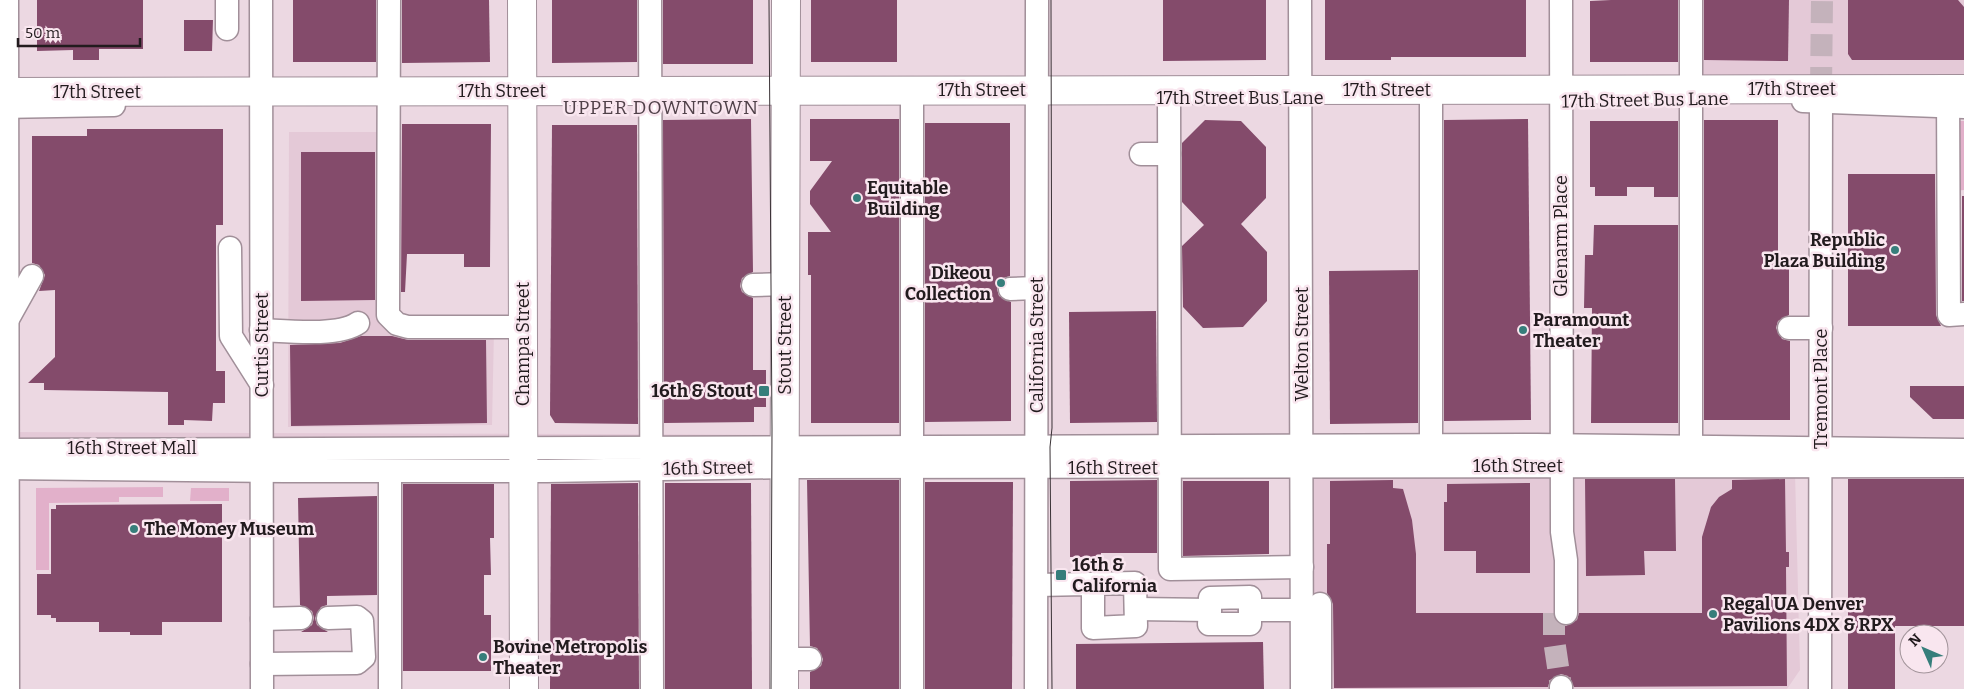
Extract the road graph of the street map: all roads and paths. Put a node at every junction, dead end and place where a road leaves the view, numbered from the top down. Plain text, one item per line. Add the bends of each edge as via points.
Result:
1 (7, 0) edge
2 (227, 0) edge
3 (261, 0) edge
4 (388, 0) edge
5 (522, 0) edge
6 (650, 0) edge
7 (786, 0) edge
8 (1037, 0) edge
9 (1300, 0) edge
10 (1561, 0) edge
11 (1691, 0) edge
12 (227, 29) dead end
13 (1169, 94) junction
14 (1300, 94) junction
15 (1691, 94) junction
16 (1037, 95) junction
17 (1431, 95) junction
18 (522, 96) junction
19 (650, 96) junction
20 (786, 96) junction
21 (912, 96) junction
22 (1561, 96) junction
23 (1821, 96) junction
24 (388, 97) junction
25 (1956, 98) edge
26 (269, 99) junction
27 (4, 100) edge
28 (1141, 154) dead end
29 (1169, 154) junction
30 (230, 248) dead end
31 (32, 276) dead end
32 (785, 284) junction
33 (753, 285) dead end
34 (1037, 288) junction
35 (1010, 289) dead end
36 (1964, 314) edge
37 (7, 320) junction
38 (358, 323) dead end
39 (523, 327) junction
40 (1790, 328) dead end
41 (1820, 328) junction
42 (261, 330) junction
43 (262, 384) junction
44 (1431, 447) junction
45 (263, 448) junction
46 (1691, 448) junction
47 (1964, 450) edge
48 (784, 456) junction
49 (1561, 456) junction
50 (912, 457) junction
51 (1302, 457) junction
52 (652, 458) junction
53 (1036, 458) junction
54 (1171, 458) junction
55 (1821, 458) junction
56 (3, 459) edge
57 (523, 460) junction
58 (1964, 466) edge
59 (262, 471) junction
60 (390, 471) junction
61 (1302, 567) junction
62 (1093, 584) junction
63 (1036, 585) junction
64 (1311, 607) junction
65 (1136, 609) junction
66 (1560, 613) tunnel mouth
67 (3, 616) edge
68 (301, 618) dead end
69 (328, 618) dead end
70 (262, 619) junction
71 (262, 664) junction
72 (8, 689) edge
73 (262, 689) edge
74 (390, 689) edge
75 (524, 689) edge
76 (652, 689) edge
77 (784, 689) edge
78 (912, 689) edge
79 (1036, 689) edge
80 (1302, 689) edge
81 (1320, 689) edge
82 (1820, 689) edge

1 - 27 street
2 - 12 street
3 - 26 street, Curtis Street
4 - 24 street
5 - 18 main road, Champa Street
6 - 19 street
7 - 20 main road, Stout Street
8 - 16 street, California Street
9 - 14 street, Welton Street
10 - 22 street, Glenarm Place
11 - 15 street
13 - 14 main road, 17th Street
13 - 16 main road, 17th Street
13 - 29 street
14 - 17 main road, 17th Street
14 - 51 street, Welton Street
15 - 22 main road, 17th Street
15 - 23 main road, 17th Street
15 - 46 street
16 - 21 main road, 17th Street
16 - 34 street, California Street
17 - 22 main road, 17th Street
17 - 44 street
18 - 19 main road, 17th Street
18 - 24 main road, 17th Street
18 - 39 main road, Champa Street
19 - 20 main road, 17th Street
19 - 20 street, 17th Street via 756,101
19 - 52 street
20 - 21 main road, 17th Street
20 - 32 main road, Stout Street
21 - 50 street
22 - 49 street, Glenarm Place
23 - 25 main road, 17th Street
23 - 41 street, Tremont Place
24 - 26 main road, 17th Street
24 - 39 street via 388,315 397,324 408,327
25 - 36 street via 1949,315
26 - 27 main road, 17th Street
26 - 42 street, Curtis Street
27 - 37 street
28 - 29 street
29 - 54 street
30 - 43 street via 231,336
31 - 37 street
32 - 33 street
32 - 48 main road, Stout Street
34 - 35 street
34 - 53 street, California Street
37 - 56 street
38 - 42 street via 346,329 333,330
39 - 57 main road, Champa Street
40 - 41 street
41 - 55 street, Tremont Place
42 - 43 street, Curtis Street
43 - 45 street, Curtis Street
44 - 49 street, 16th Street
44 - 51 street, 16th Street
45 - 56 street, 16th Street Mall
45 - 57 street, 16th Street
45 - 59 street, Curtis Street
46 - 49 street, 16th Street
46 - 55 street, 16th Street
47 - 55 street, 16th Street
48 - 50 street, 16th Street
48 - 52 street, 16th Street
48 - 77 main road, Stout Street via 797,659
49 - 51 street, 16th Street
49 - 55 street, 16th Street
49 - 66 street, Glenarm Place via 1562,532 1554,561
50 - 53 street, 16th Street
50 - 78 street
51 - 54 street, 16th Street
51 - 61 street, Welton Street
52 - 57 street, 16th Street
52 - 76 street
53 - 54 street, 16th Street
53 - 63 street, California Street
54 - 61 street via 1170,568
55 - 58 street, 16th Street
55 - 82 street, Tremont Place
56 - 59 street, 16th Street Mall
56 - 67 street
57 - 60 street, 16th Street
57 - 75 main road, Champa Street
59 - 60 street, 16th Street
59 - 70 street, Curtis Street
60 - 74 street
61 - 64 street, Welton Street
62 - 63 street
62 - 65 street via 1135,583
62 - 65 street via 1093,628 1136,626
63 - 79 street, California Street
64 - 65 street via 1250,610 1250,597 1210,598 1210,610
64 - 80 street, Welton Street
64 - 81 street
67 - 72 street
68 - 70 street
69 - 71 street via 362,621 362,661
70 - 71 street, Curtis Street
71 - 73 street, Curtis Street

